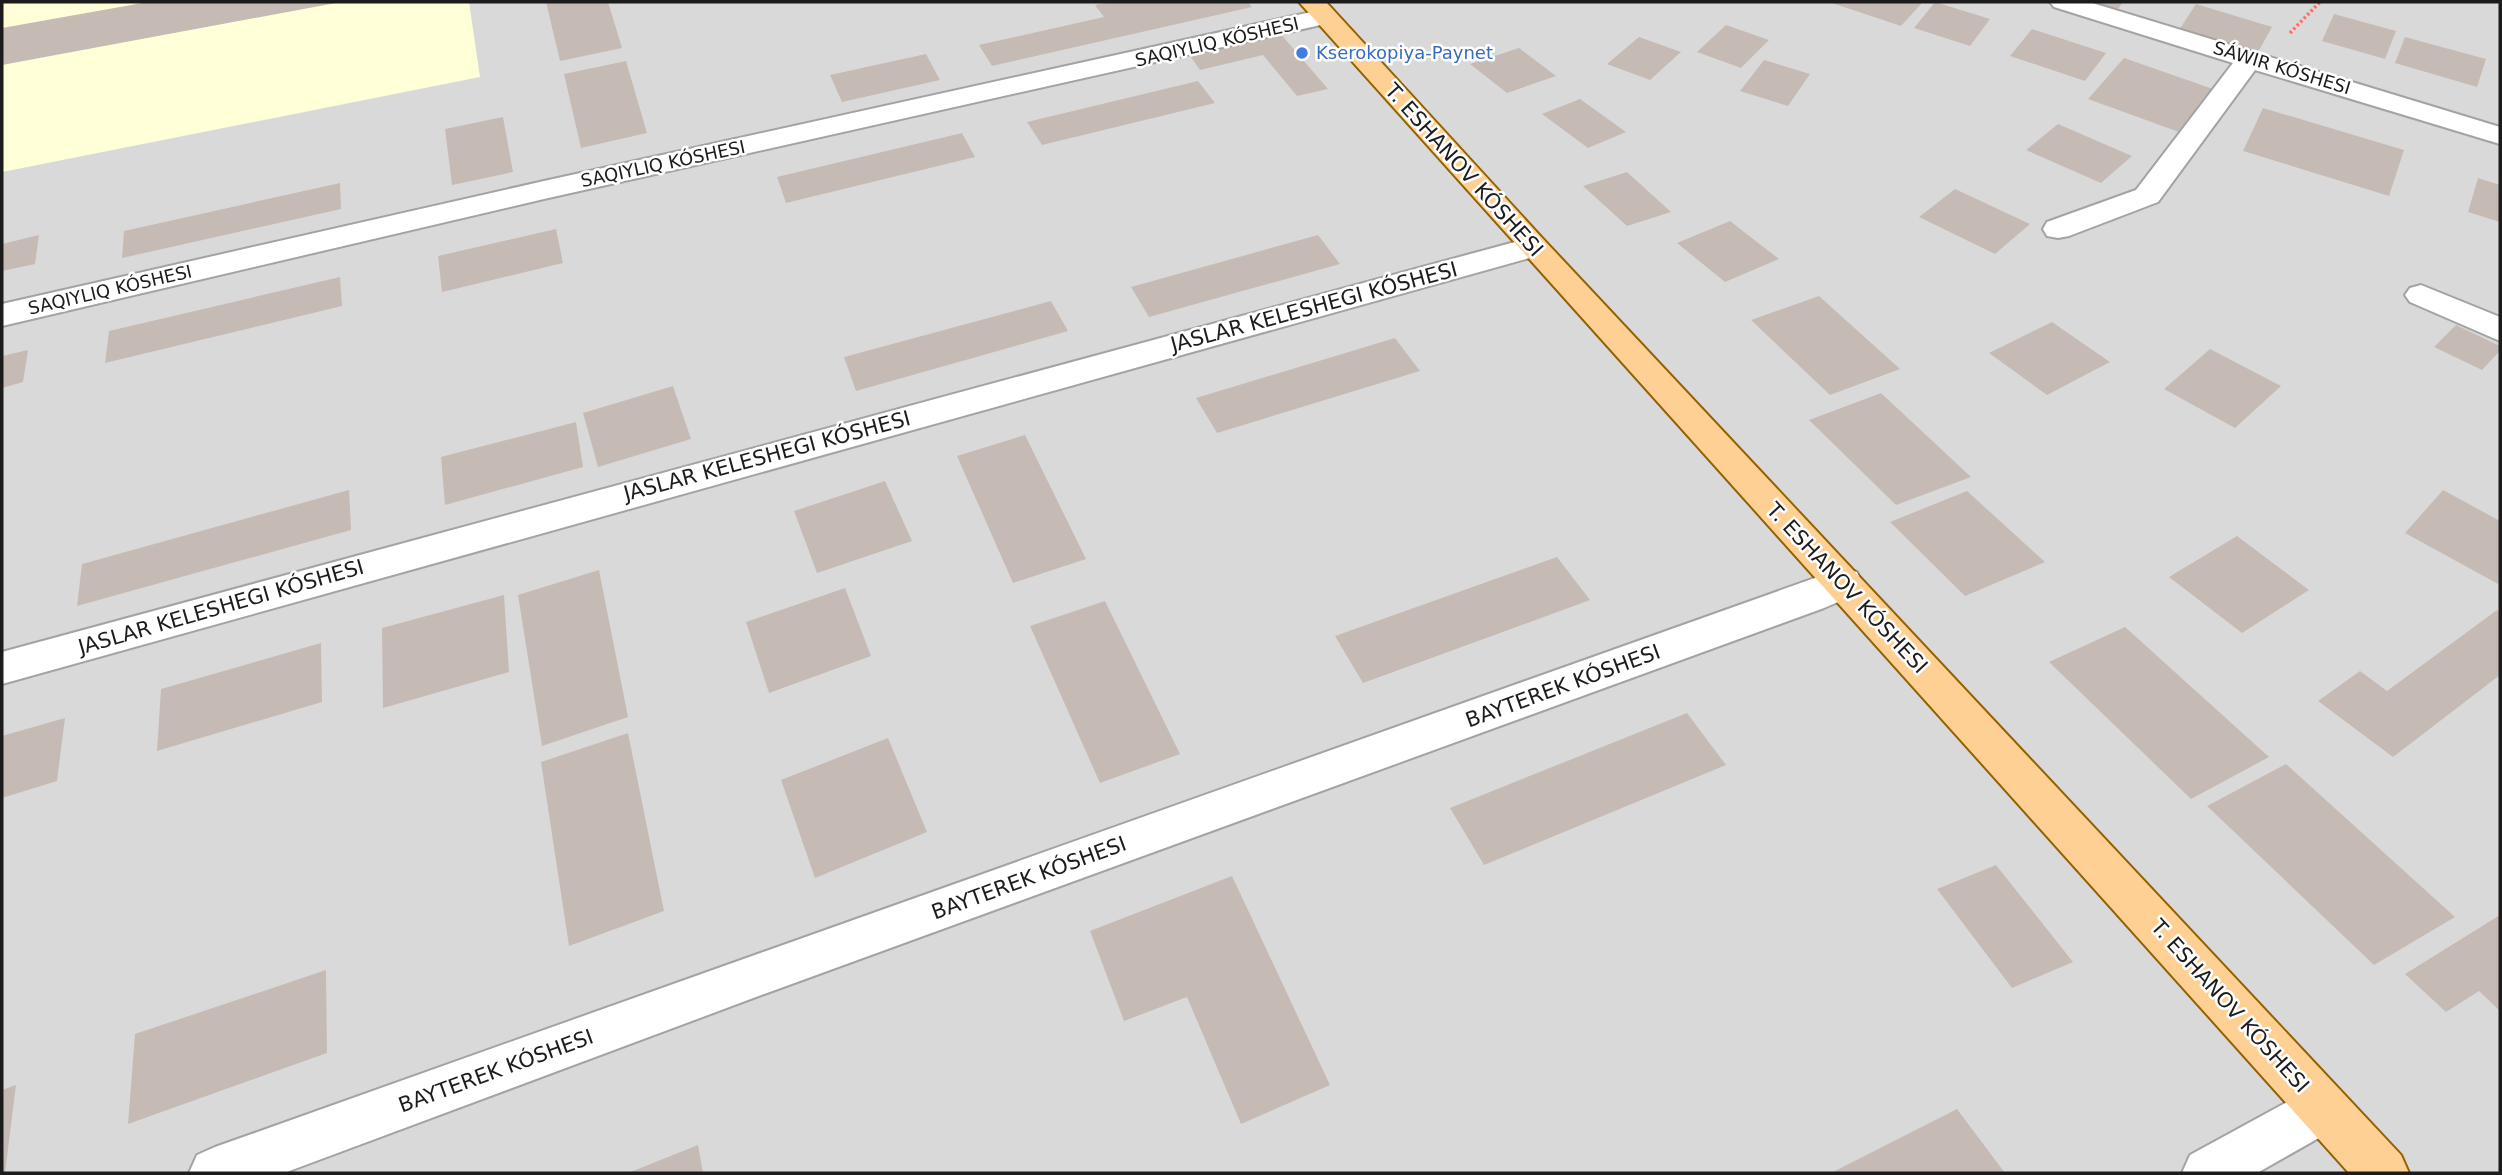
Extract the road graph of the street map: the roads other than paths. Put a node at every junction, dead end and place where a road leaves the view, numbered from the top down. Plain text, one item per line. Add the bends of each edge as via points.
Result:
1 (2063, 2) edge
2 (1319, 9) edge
3 (2250, 58) junction
4 (2500, 136) edge
5 (2058, 229) dead end
6 (1533, 247) junction
7 (2421, 295) dead end
8 (2, 315) edge
9 (2500, 330) edge
10 (1843, 583) junction
11 (2, 668) edge
12 (2322, 1108) junction
13 (215, 1173) edge
14 (2208, 1173) edge
15 (2383, 1173) edge

1 - 3 street, SÁWIR KÓSHESI
2 - 6 main road, T. ESHANOV KÓSHESI
2 - 8 street
3 - 4 street, SÁWIR KÓSHESI
3 - 5 street via 2147,196
6 - 10 main road, T. ESHANOV KÓSHESI
6 - 11 street, JASLAR KELESHEGI KÓSHESI
7 - 9 street
10 - 12 main road, T. ESHANOV KÓSHESI
10 - 13 street, BAYTEREK KÓSHESI
12 - 14 street
12 - 15 main road, T. ESHANOV KÓSHESI

